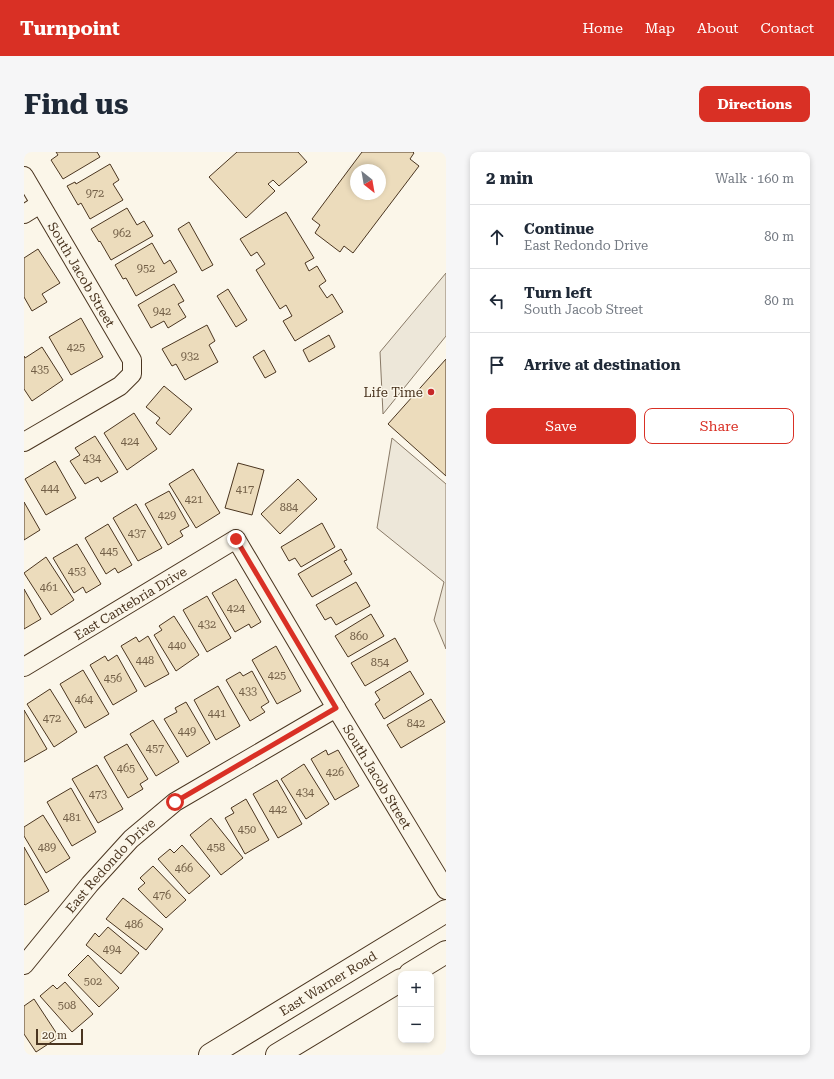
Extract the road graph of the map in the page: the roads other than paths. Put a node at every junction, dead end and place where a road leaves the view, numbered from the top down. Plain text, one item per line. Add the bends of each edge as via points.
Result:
1 (24, 176) edge
2 (40, 204) junction
3 (24, 214) edge
4 (24, 442) edge
5 (236, 539) joint
6 (24, 666) edge
7 (336, 708) junction
8 (446, 890) edge
9 (446, 911) edge
10 (446, 952) edge
11 (24, 965) edge
12 (415, 971) edge
13 (398, 982) edge
14 (210, 1055) edge
15 (277, 1055) edge

1 - 2 street, South Jacob Street
2 - 3 street
2 - 4 street, South Jacob Street via 132,360 132,374 120,386
5 - 6 street, East Cantebria Drive
5 - 7 street, South Jacob Street
7 - 8 street, South Jacob Street
7 - 11 street, East Redondo Drive via 175,802 131,839 90,884
9 - 14 main road, East Warner Road
10 - 12 main road
13 - 15 main road

